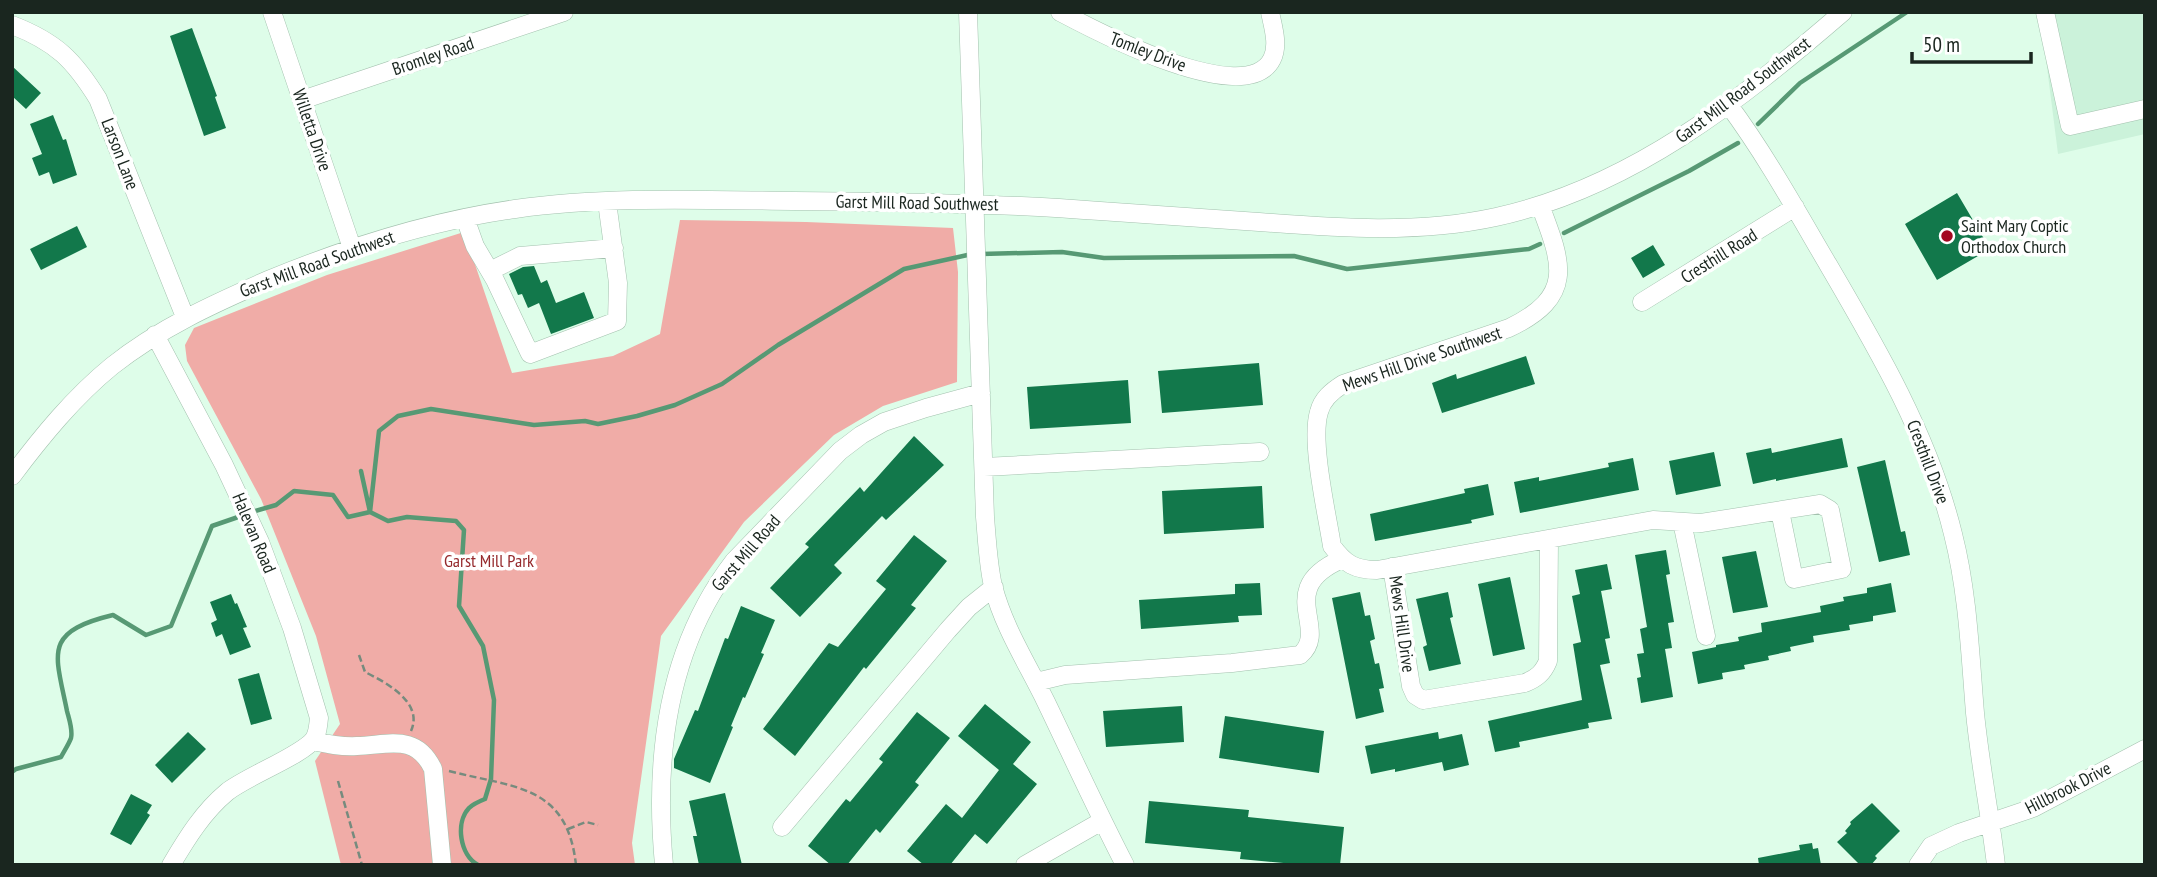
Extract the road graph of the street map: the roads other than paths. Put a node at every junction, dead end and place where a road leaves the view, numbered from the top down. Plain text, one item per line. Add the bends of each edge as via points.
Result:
1 (272, 12) edge
2 (564, 12) edge
3 (968, 12) edge
4 (1060, 12) edge
5 (1270, 12) edge
6 (1843, 12) edge
7 (2045, 12) edge
8 (12, 25) edge
9 (302, 100) junction
10 (1728, 104) junction
11 (2145, 109) edge
12 (607, 202) junction
13 (975, 204) junction
14 (1540, 205) junction
15 (1795, 207) junction
16 (465, 218) junction
17 (614, 247) junction
18 (352, 248) junction
19 (489, 271) junction
20 (1642, 302) dead end
21 (185, 317) junction
22 (155, 335) junction
23 (981, 393) junction
24 (1260, 452) dead end
25 (984, 467) junction
26 (12, 476) edge
27 (1780, 511) junction
28 (1682, 522) junction
29 (1549, 539) junction
30 (1342, 559) junction
31 (1392, 567) junction
32 (994, 587) junction
33 (1706, 636) dead end
34 (1036, 682) junction
35 (313, 741) junction
36 (2145, 749) edge
37 (1102, 821) junction
38 (1990, 823) junction
39 (782, 827) dead end
40 (171, 865) edge
41 (442, 865) edge
42 (664, 865) edge
43 (1025, 865) edge
44 (1125, 865) edge
45 (1918, 865) edge
46 (1996, 865) edge

1 - 9 street, Willetta Drive
2 - 9 street, Bromley Road
3 - 13 street
4 - 5 street, Tomley Drive via 1159,60 1223,75 1248,75 1261,71 1273,57
6 - 10 street, Garst Mill Road Southwest
7 - 11 street via 2070,126
8 - 21 street, Larson Lane via 66,54 98,99
9 - 18 street, Willetta Drive
10 - 14 street, Garst Mill Road Southwest via 1620,172
10 - 15 street, Cresthill Drive
12 - 13 street, Garst Mill Road Southwest
12 - 16 street, Garst Mill Road Southwest
12 - 17 street
13 - 14 street, Garst Mill Road Southwest via 1389,228 1452,224
13 - 23 street
14 - 30 street, Mews Hill Drive Southwest via 1558,252 1559,268 1554,290 1543,308 1509,328 1343,384 1323,401 1317,445 1332,546
15 - 20 street, Cresthill Road
15 - 38 street, Cresthill Drive via 1897,387 1939,487 1962,578
16 - 18 street, Garst Mill Road Southwest
16 - 19 street
17 - 19 street via 520,256
17 - 19 street via 617,321 530,354
18 - 21 street, Garst Mill Road Southwest
21 - 22 street, Garst Mill Road Southwest
22 - 26 street, Garst Mill Road Southwest via 111,367 65,411
22 - 35 street, Halevan Road via 260,542 315,701 319,718
23 - 25 street
23 - 42 street, Garst Mill Road via 884,422 861,435 840,451 719,581 692,630 668,714 661,772
24 - 25 street
25 - 32 street
27 - 27 street, Mews Hill Drive via 1826,506 1842,569 1794,579
27 - 28 street, Mews Hill Drive via 1714,522
28 - 29 street, Mews Hill Drive via 1654,520
28 - 33 street
29 - 31 street, Mews Hill Drive
29 - 31 street, Mews Hill Drive via 1548,661 1537,678 1525,683 1423,701 1415,695
30 - 31 street via 1362,570
30 - 34 street via 1317,574 1308,588 1305,607 1311,640 1300,655 1065,675
32 - 34 street via 1006,624
32 - 39 street via 948,630
34 - 37 street
35 - 40 street via 226,793 190,834
35 - 41 street via 338,746 406,743 418,748 433,769
36 - 38 street, Hillbrook Drive via 2034,808
37 - 43 street
37 - 44 street
38 - 45 street, Hillbrook Drive via 1931,846
38 - 46 street, Cresthill Drive

